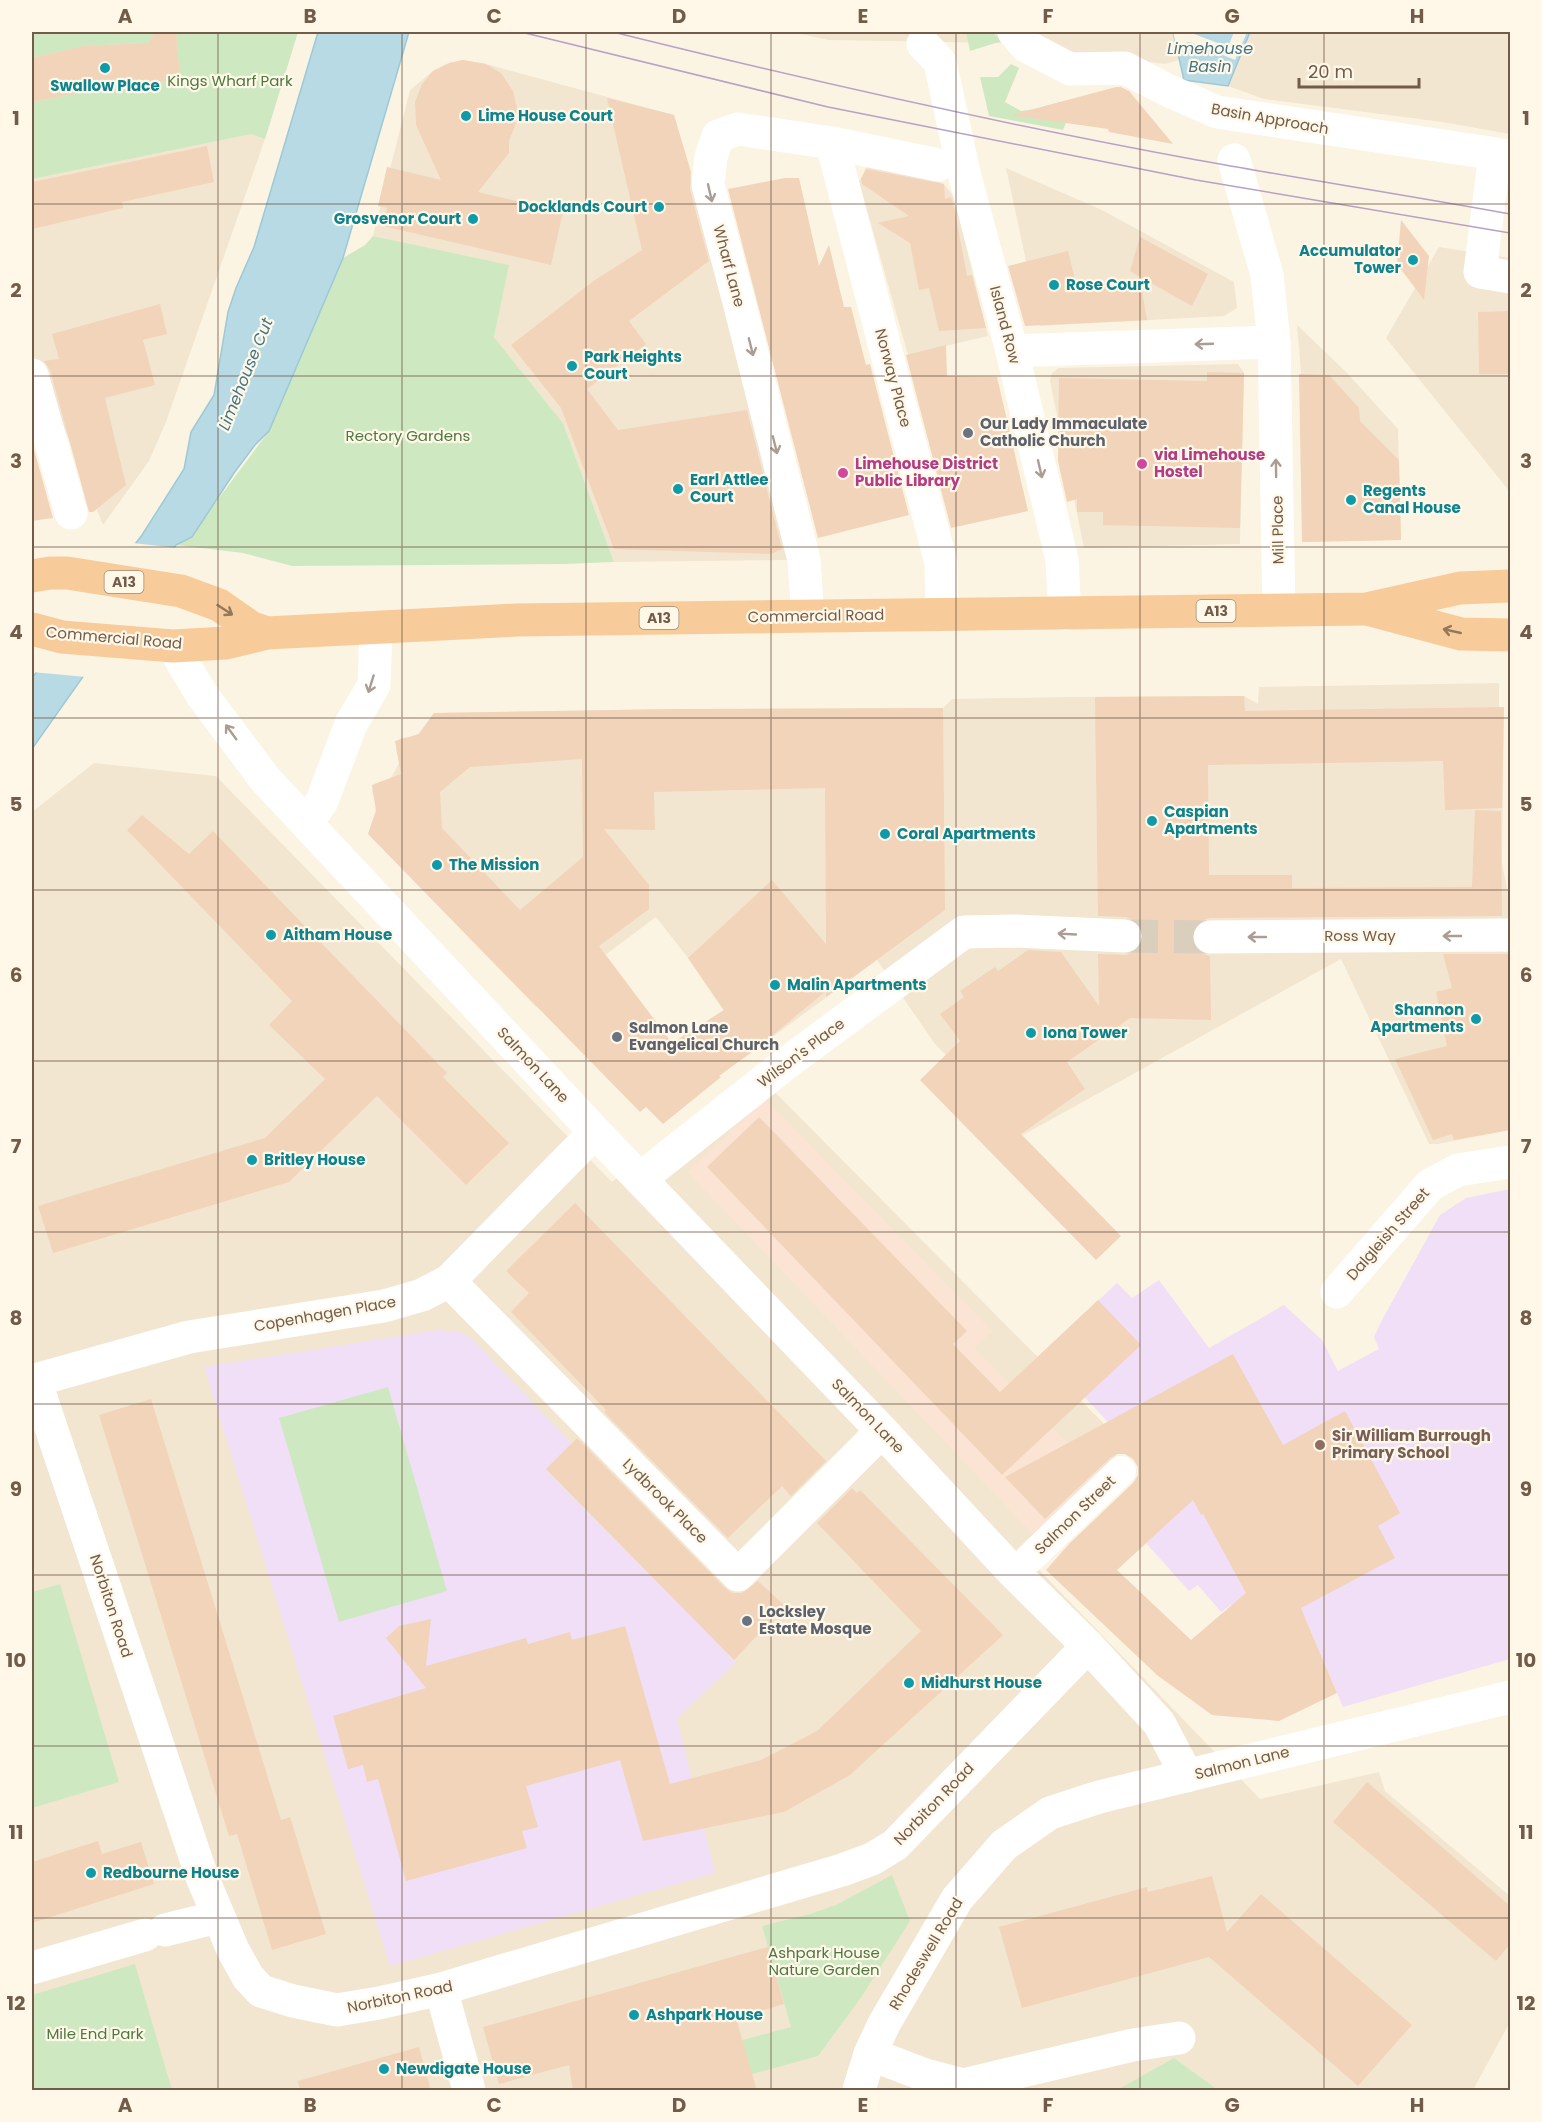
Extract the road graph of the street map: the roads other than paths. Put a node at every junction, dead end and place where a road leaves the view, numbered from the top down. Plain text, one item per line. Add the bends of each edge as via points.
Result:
1 (1014, 32) edge
2 (923, 44) dead end
3 (832, 143) junction
4 (1503, 155) edge
5 (1234, 160) dead end
6 (938, 165) dead end
7 (1510, 277) edge
8 (1274, 342) junction
9 (1012, 351) junction
10 (32, 375) edge
11 (71, 513) dead end
12 (32, 576) edge
13 (1510, 586) edge
14 (1366, 609) junction
15 (1280, 610) junction
16 (1065, 614) junction
17 (942, 615) junction
18 (808, 616) junction
19 (376, 627) junction
20 (32, 630) edge
21 (267, 633) junction
22 (1510, 635) edge
23 (161, 645) junction
24 (307, 823) junction
25 (1125, 936) tunnel mouth
26 (1510, 936) edge
27 (1210, 937) tunnel mouth
28 (595, 1132) junction
29 (1510, 1162) edge
30 (640, 1179) junction
31 (449, 1281) junction
32 (1337, 1292) dead end
33 (33, 1380) edge
34 (882, 1431) junction
35 (1121, 1471) dead end
36 (1029, 1559) dead end
37 (1088, 1646) junction
38 (1510, 1697) edge
39 (1187, 1776) junction
40 (218, 1917) junction
41 (32, 1968) edge
42 (441, 1989) junction
43 (1179, 2037) dead end
44 (870, 2054) junction
45 (469, 2091) edge
46 (859, 2091) edge

1 - 4 street, Basin Approach via 1026,46 1070,69 1125,68 1217,112
2 - 9 street, Island Row via 940,62 964,172
3 - 6 street, Wharf Lane
3 - 17 street, Norway Place via 941,563
3 -> 18 street, Wharf Lane via 738,129 718,136 708,185 804,560
4 - 7 street via 1480,272
5 - 8 street, Mill Place via 1267,275
8 -> 9 street
15 -> 8 street, Mill Place
9 -> 16 street, Island Row via 1062,560
10 - 11 street
12 -> 21 highway, Commercial Road / A13 via 67,573 181,591 219,605 252,628
13 - 14 highway, Commercial Road / A13 via 1460,588
14 - 15 highway, Commercial Road / A13
22 -> 14 highway, Commercial Road / A13 via 1461,634
15 - 16 highway, Commercial Road / A13
16 - 17 highway, Commercial Road / A13
17 - 18 highway, Commercial Road / A13
18 - 19 highway, Commercial Road / A13 via 517,620
19 - 21 highway, Commercial Road / A13
19 -> 24 street via 374,685 351,724 322,801
20 - 23 highway, Commercial Road / A13 via 62,637
21 - 23 highway, Commercial Road / A13 via 226,643
24 -> 23 street, Salmon Lane via 265,779
24 - 28 street, Salmon Lane
25 -> 30 street, Wilson's Place via 964,932 784,1065
26 -> 27 street, Ross Way
28 - 30 street, Salmon Lane
28 - 31 street, Copenhagen Place
29 - 32 street, Dalgleish Street via 1458,1170 1430,1185
30 - 34 street, Salmon Lane
31 - 33 street, Copenhagen Place via 422,1295 384,1306 189,1337
31 - 34 street, Lydbrook Place via 738,1575
33 - 40 street, Norbiton Road
34 - 37 street, Salmon Lane
35 - 36 street, Salmon Street
37 - 39 street, Salmon Lane via 1159,1722
37 - 42 street, Norbiton Road via 896,1845 872,1859
38 - 39 street, Salmon Lane
39 - 44 street, Rhodeswell Road via 1050,1813 1004,1845 957,1899
40 - 41 street
40 - 42 street, Norbiton Road via 248,1977 261,1991 337,2010
42 - 45 street
43 - 44 street via 963,2085
44 - 46 street, Rhodeswell Road

